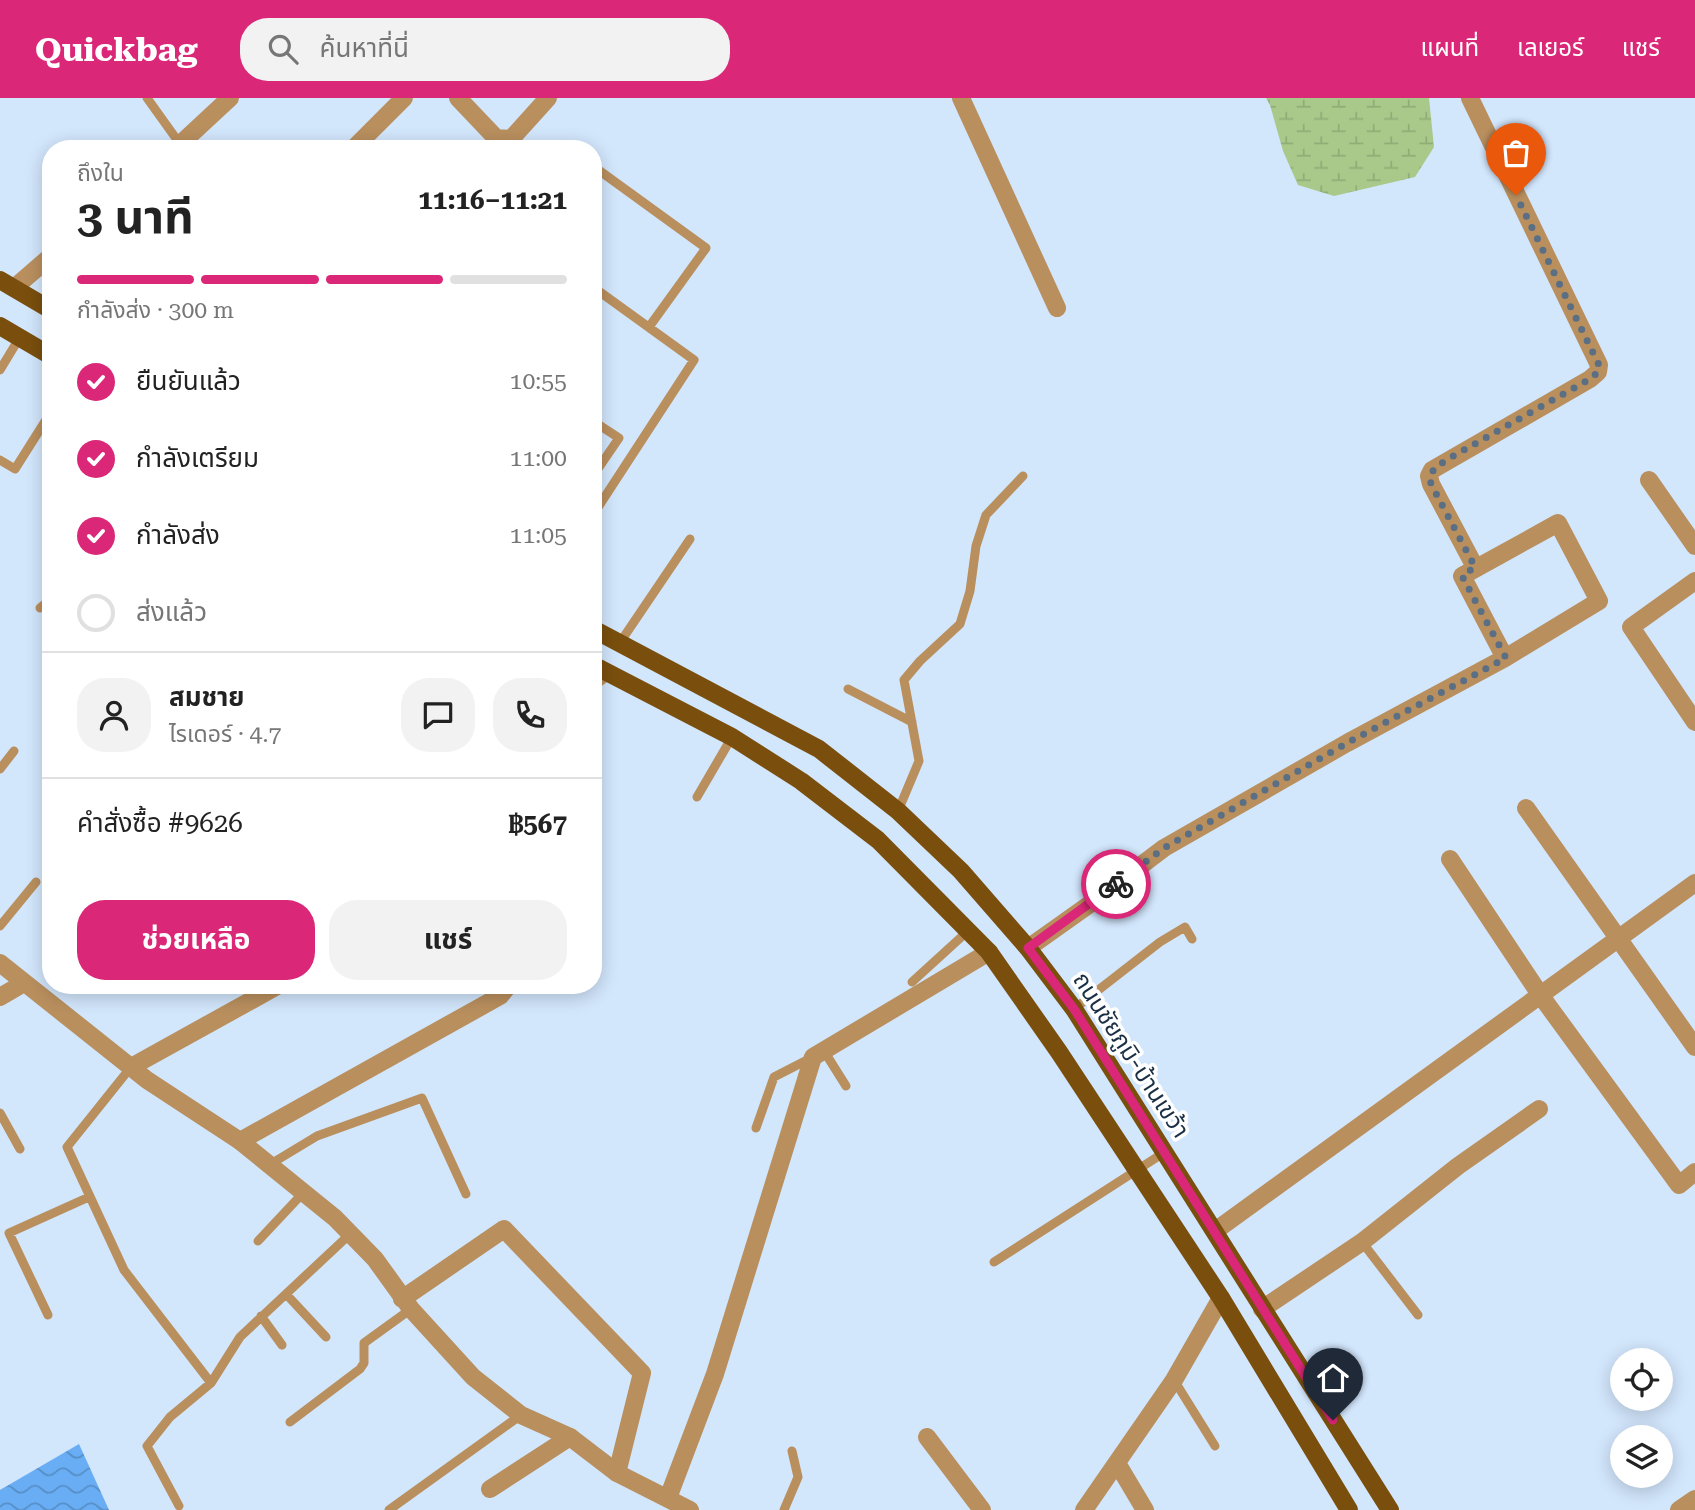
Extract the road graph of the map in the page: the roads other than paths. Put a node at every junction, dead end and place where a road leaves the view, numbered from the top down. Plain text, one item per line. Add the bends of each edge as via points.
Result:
1 (147, 98) edge
2 (230, 98) edge
3 (404, 98) edge
4 (458, 98) edge
5 (548, 98) edge
6 (961, 98) edge
7 (1470, 98) edge
8 (180, 140) edge
9 (189, 140) edge
10 (362, 140) edge
11 (602, 173) edge
12 (42, 262) edge
13 (7, 284) edge
14 (602, 293) edge
15 (42, 305) edge
16 (1057, 308) dead end
17 (0, 326) edge
18 (649, 327) junction
19 (20, 338) junction
20 (42, 351) edge
21 (0, 370) edge
22 (42, 426) edge
23 (602, 427) edge
24 (0, 460) edge
25 (602, 463) edge
26 (1023, 476) dead end
27 (1649, 480) dead end
28 (602, 501) edge
29 (691, 539) dead end
30 (1695, 546) edge
31 (1475, 567) junction
32 (1695, 581) edge
33 (602, 635) edge
34 (619, 645) junction
35 (1506, 658) junction
36 (602, 671) edge
37 (848, 689) dead end
38 (912, 722) junction
39 (1695, 722) edge
40 (732, 737) junction
41 (13, 751) dead end
42 (0, 769) edge
43 (697, 797) dead end
44 (1526, 808) dead end
45 (898, 811) junction
46 (1450, 859) dead end
47 (36, 882) dead end
48 (1694, 886) edge
49 (0, 926) edge
50 (969, 930) junction
51 (1192, 939) dead end
52 (1619, 940) junction
53 (1028, 948) junction
54 (989, 951) junction
55 (0, 963) edge
56 (912, 982) dead end
57 (24, 983) junction
58 (263, 994) edge
59 (502, 994) edge
60 (1541, 996) junction
61 (0, 997) edge
62 (1074, 1009) junction
63 (1695, 1047) edge
64 (818, 1054) junction
65 (131, 1067) junction
66 (846, 1086) dead end
67 (1539, 1110) dead end
68 (0, 1113) edge
69 (756, 1128) dead end
70 (240, 1141) junction
71 (20, 1150) dead end
72 (1165, 1152) junction
73 (269, 1165) junction
74 (1137, 1169) junction
75 (1695, 1172) edge
76 (303, 1193) junction
77 (466, 1194) dead end
78 (89, 1197) junction
79 (1215, 1231) junction
80 (349, 1235) junction
81 (258, 1241) dead end
82 (1362, 1241) junction
83 (994, 1262) dead end
84 (286, 1293) junction
85 (1221, 1298) junction
86 (406, 1304) junction
87 (1262, 1309) junction
88 (48, 1315) dead end
89 (1418, 1315) dead end
90 (261, 1316) junction
91 (326, 1337) dead end
92 (282, 1345) dead end
93 (1174, 1380) junction
94 (211, 1383) junction
95 (521, 1415) junction
96 (290, 1422) dead end
97 (570, 1437) junction
98 (927, 1437) dead end
99 (1214, 1446) dead end
100 (792, 1451) dead end
101 (1117, 1463) junction
102 (617, 1473) junction
103 (490, 1489) dead end
104 (668, 1498) junction
105 (1695, 1499) edge
106 (179, 1506) dead end
107 (389, 1510) edge
108 (690, 1510) edge
109 (784, 1510) edge
110 (982, 1510) edge
111 (1084, 1510) edge
112 (1144, 1510) edge
113 (1349, 1510) edge
114 (1390, 1510) edge
115 (1679, 1510) edge

1 - 8 lane
2 - 9 street
3 - 10 street
4 - 5 street via 503,140 511,139
6 - 16 street
7 - 31 street via 1599,365 1590,379 1433,470 1431,484
11 - 18 lane via 706,248
12 - 13 street
13 - 15 main road
14 - 18 lane
17 - 19 main road
18 - 28 lane via 694,360
19 - 20 main road
19 - 21 lane
22 - 24 lane via 15,469
23 - 25 lane via 619,438
26 - 38 lane via 986,515 960,624 904,680
27 - 30 street
29 - 34 lane
31 - 35 street via 1462,576
31 - 35 street via 1558,523 1599,601
32 - 39 street via 1631,627
33 - 34 main road, ถนนชัยภูมิ-บ้านเขว้า
34 - 45 main road, ถนนชัยภูมิ-บ้านเขว้า via 819,749
35 - 53 street via 1164,848
36 - 40 main road
37 - 38 lane
38 - 45 lane via 919,761
40 - 43 lane
40 - 50 main road via 801,780 878,840
41 - 42 lane
44 - 52 street
45 - 53 main road, ถนนชัยภูมิ-บ้านเขว้า via 961,871
46 - 60 street
47 - 49 lane
48 - 52 street
50 - 54 main road
50 - 56 lane
51 - 62 lane via 1185,927
52 - 60 street
52 - 63 street
53 - 62 main road, ถนนชัยภูมิ-บ้านเขว้า
54 - 64 street
54 - 74 main road
55 - 57 street
57 - 61 street
57 - 65 street
58 - 65 street
59 - 70 street
60 - 75 street via 1679,1185
60 - 79 street
62 - 72 main road, ถนนชัยภูมิ-บ้านเขว้า
64 - 66 lane
64 - 69 lane via 774,1077
64 - 104 street via 715,1374
65 - 70 street
65 - 78 lane via 67,1147
67 - 82 street
68 - 71 lane
70 - 73 street
72 - 74 lane
72 - 79 main road, ถนนชัยภูมิ-บ้านเขว้า
73 - 76 street
73 - 77 lane via 317,1136 422,1098
74 - 83 lane
74 - 85 main road
76 - 80 street
76 - 81 lane
78 - 88 lane via 9,1233
78 - 94 lane via 124,1270
79 - 87 main road, ถนนชัยภูมิ-บ้านเขว้า
80 - 84 lane
80 - 86 street via 375,1259
82 - 87 street
82 - 89 lane
84 - 90 lane
84 - 91 lane
85 - 93 street
85 - 113 main road
86 - 95 street via 472,1377
86 - 96 lane via 364,1343 360,1369
86 - 102 street via 504,1229 642,1373
87 - 114 main road, ถนนชัยภูมิ-บ้านเขว้า
90 - 92 lane
90 - 94 lane via 240,1337
93 - 99 lane
93 - 101 street
94 - 106 lane via 170,1417 147,1446
95 - 97 street
95 - 107 lane
97 - 102 street
97 - 103 street
98 - 110 street
100 - 109 lane via 798,1477
101 - 111 street
101 - 112 street
102 - 104 street
104 - 108 street
105 - 115 street

